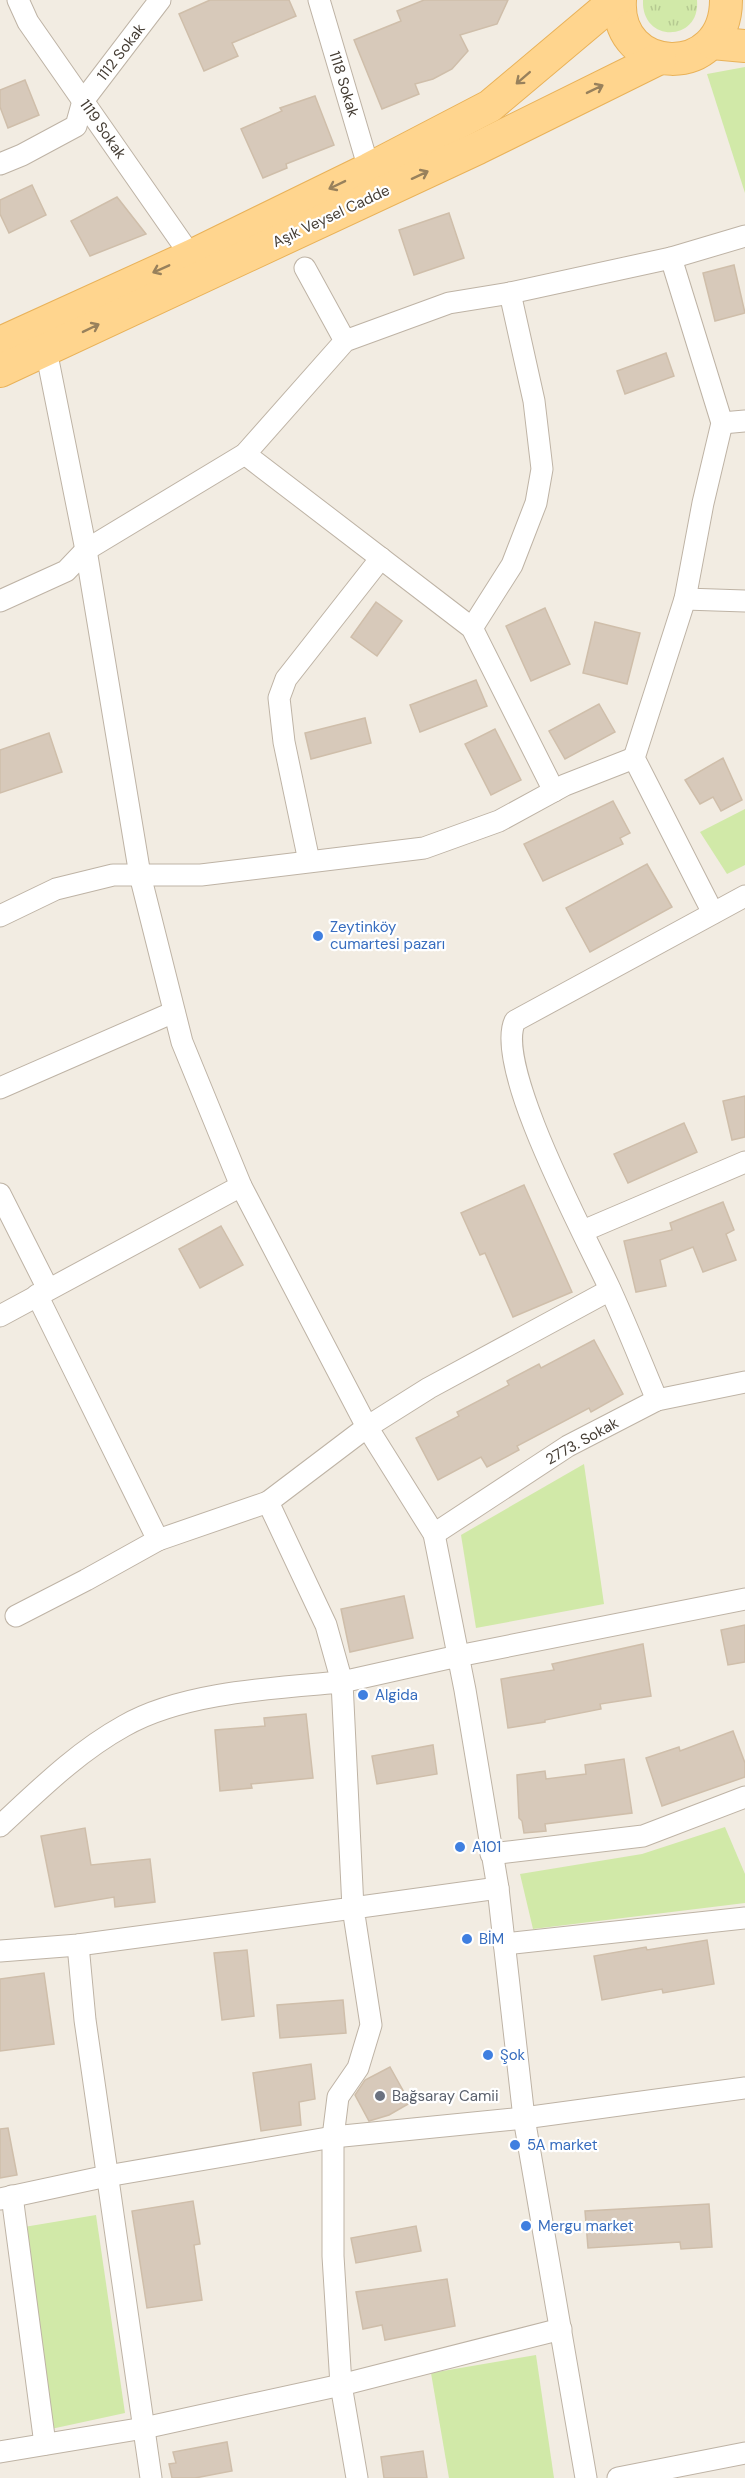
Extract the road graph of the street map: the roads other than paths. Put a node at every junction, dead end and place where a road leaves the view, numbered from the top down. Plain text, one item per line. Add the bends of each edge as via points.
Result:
1 (18, 0) edge
2 (160, 0) edge
3 (319, 0) edge
4 (618, 0) edge
5 (726, 0) edge
6 (712, 43) junction
7 (745, 46) edge
8 (660, 58) junction
9 (83, 101) junction
10 (0, 164) edge
11 (369, 169) junction
12 (745, 236) edge
13 (191, 256) junction
14 (671, 258) junction
15 (305, 268) dead end
16 (510, 293) junction
17 (345, 341) junction
18 (0, 343) edge
19 (46, 350) junction
20 (0, 371) edge
21 (745, 421) edge
22 (722, 423) junction
23 (246, 454) junction
24 (86, 550) junction
25 (381, 558) junction
26 (685, 599) junction
27 (0, 601) edge
28 (745, 601) edge
29 (472, 628) junction
30 (634, 758) junction
31 (554, 791) junction
32 (309, 861) junction
33 (140, 875) junction
34 (745, 896) edge
35 (713, 914) junction
36 (0, 916) edge
37 (174, 1012) junction
38 (0, 1088) edge
39 (745, 1162) edge
40 (241, 1186) junction
41 (0, 1194) edge
42 (583, 1231) junction
43 (610, 1290) junction
44 (42, 1292) junction
45 (0, 1316) edge
46 (745, 1382) edge
47 (657, 1400) junction
48 (367, 1427) junction
49 (268, 1502) junction
50 (434, 1534) junction
51 (158, 1540) junction
52 (745, 1599) edge
53 (16, 1616) dead end
54 (458, 1656) junction
55 (342, 1682) junction
56 (744, 1800) edge
57 (0, 1826) edge
58 (491, 1854) junction
59 (498, 1888) junction
60 (353, 1908) junction
61 (745, 1918) edge
62 (504, 1944) junction
63 (78, 1945) junction
64 (0, 1951) edge
65 (745, 2088) edge
66 (524, 2118) junction
67 (333, 2137) junction
68 (107, 2176) junction
69 (6, 2198) edge
70 (561, 2329) junction
71 (341, 2385) junction
72 (144, 2428) junction
73 (45, 2444) junction
74 (0, 2452) edge
75 (745, 2453) edge
76 (151, 2478) edge
77 (357, 2478) edge
78 (586, 2478) edge
79 (618, 2478) edge

1 - 9 street, 1119 Sokak via 28,22
2 - 9 street, 1112 Sokak
3 - 11 street, 1118 Sokak
4 - 8 main road via 628,35 647,53
4 -> 11 main road, Aşık Veysel Cadde via 490,106
5 - 6 main road via 726,16
6 - 7 main road
6 - 8 main road via 688,58
19 -> 8 main road, Aşık Veysel Cadde via 478,148
9 - 10 street, 1112 Sokak via 76,126
9 - 13 street, 1119 Sokak
11 -> 13 main road, Aşık Veysel Cadde
12 - 14 street
13 -> 18 main road, Aşık Veysel Cadde
14 - 16 street
14 - 22 street
15 - 17 street
16 - 17 street via 449,303
16 - 29 street via 534,401 542,469 536,503 512,565
17 - 23 street
19 - 20 main road, Aşık Veysel Cadde
19 - 24 street
21 - 22 street
22 - 26 street
23 - 24 street
23 - 25 street
24 - 27 street via 66,571
24 - 33 street
25 - 29 street
25 - 32 street via 286,679 279,698 284,742
26 - 28 street
26 - 30 street
29 - 31 street
30 - 31 street
30 - 35 street
31 - 32 street via 499,821 424,848
32 - 33 street via 201,875
33 - 36 street via 112,875 56,889
33 - 37 street
34 - 35 street
35 - 42 street via 515,1021 511,1030 524,1099
37 - 38 street
37 - 40 street via 182,1042
39 - 42 street
40 - 44 street
40 - 48 street
41 - 44 street
42 - 43 street
43 - 47 street
43 - 48 street via 429,1388
44 - 45 street
44 - 51 street
46 - 47 street, 2773. Sokak
47 - 50 street, 2773. Sokak via 568,1446
48 - 49 street
48 - 50 street
49 - 51 street
49 - 55 street via 326,1625
50 - 54 street
51 - 53 street
52 - 54 street
54 - 55 street
54 - 58 street
55 - 57 street via 243,1690 165,1708 125,1725 73,1759
55 - 60 street
56 - 58 street via 643,1836
58 - 59 street
59 - 60 street
59 - 62 street
60 - 63 street
60 - 67 street via 371,2025 358,2068 338,2097
61 - 62 street
62 - 66 street
63 - 64 street
63 - 68 street
65 - 66 street
66 - 67 street
66 - 70 street
67 - 68 street
67 - 71 street via 333,2256
68 - 69 street
68 - 72 street
69 - 73 street
70 - 71 street
70 - 78 street
71 - 72 street
71 - 77 street
72 - 73 street
72 - 76 street
73 - 74 street
75 - 79 street

